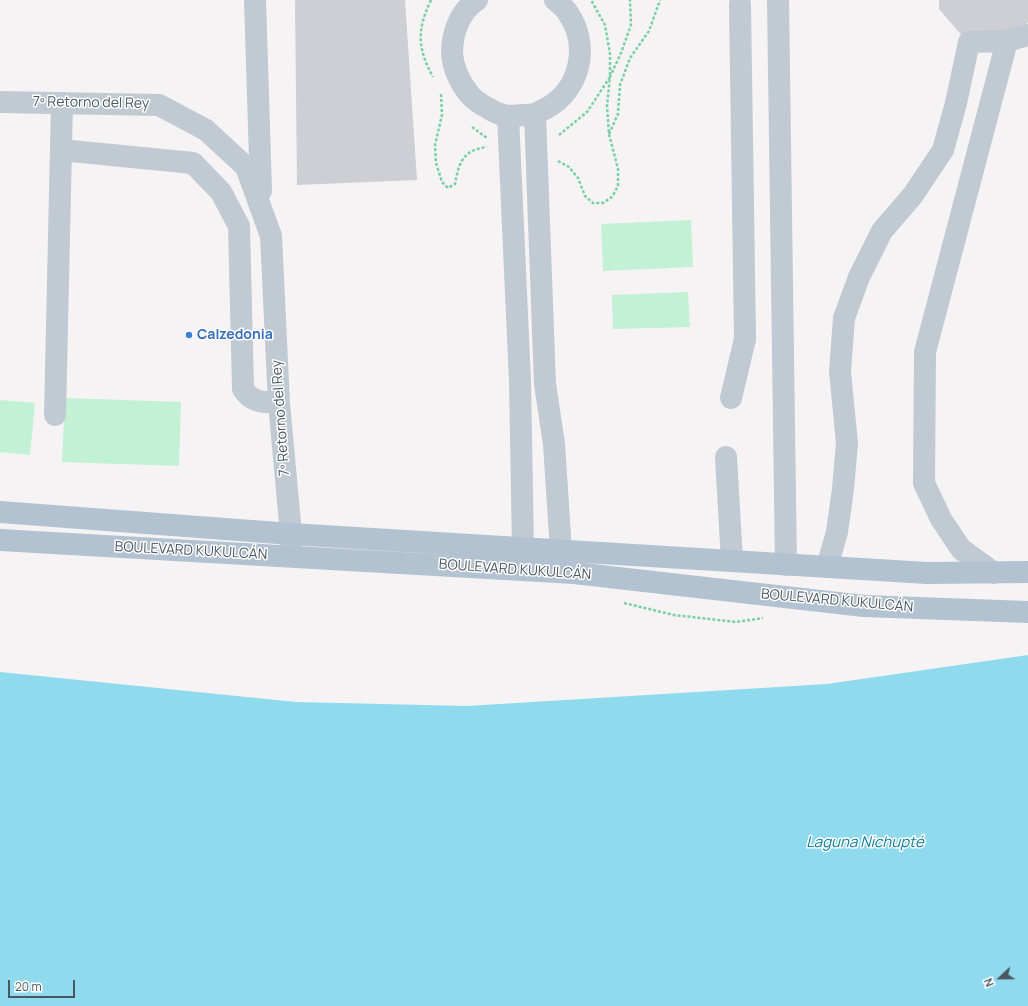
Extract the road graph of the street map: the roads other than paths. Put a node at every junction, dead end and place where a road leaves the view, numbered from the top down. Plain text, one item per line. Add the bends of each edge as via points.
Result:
1 (255, 0) edge
2 (477, 0) edge
3 (555, 0) edge
4 (778, 0) edge
5 (740, 4) dead end
6 (1028, 35) edge
7 (1006, 41) junction
8 (0, 102) edge
9 (62, 103) junction
10 (534, 114) junction
11 (508, 116) junction
12 (61, 150) junction
13 (262, 209) junction
14 (520, 381) junction
15 (545, 384) junction
16 (731, 398) dead end
17 (279, 403) junction
18 (55, 414) dead end
19 (520, 442) junction
20 (554, 444) junction
21 (726, 456) dead end
22 (0, 512) edge
23 (290, 534) junction
24 (0, 540) edge
25 (523, 548) junction
26 (561, 551) junction
27 (291, 556) junction
28 (732, 561) junction
29 (786, 565) junction
30 (827, 567) junction
31 (1028, 572) edge
32 (994, 573) junction
33 (1028, 612) edge

1 - 13 street
2 - 11 street via 459,21 452,42 453,63 461,84 474,100 493,112
3 - 10 street via 568,12 578,30 581,51 578,71 568,90 554,104
4 - 29 street
5 - 16 street via 745,339
6 - 7 street
7 - 30 street via 969,42 943,150 913,194 882,231 859,276 844,318 840,372 847,443 837,532
7 - 32 street via 925,352 924,483 941,519 961,549
8 - 9 street, 7º Retorno del Rey
9 - 12 street
9 - 13 street, 7º Retorno del Rey via 158,105 206,130 246,167
10 - 11 street
10 - 15 street
11 - 14 street
12 - 17 street via 193,163 221,192 239,226 243,389 248,397 261,402
12 - 18 street
13 - 17 street, 7º Retorno del Rey via 271,236
14 - 15 street
14 - 19 street
15 - 20 street
17 - 23 street, 7º Retorno del Rey
19 - 20 street
19 - 25 street
20 - 26 street
21 - 28 street
22 - 23 main road, BOULEVARD KUKULCÁN
23 - 25 main road, BOULEVARD KUKULCÁN
23 - 27 street, 7º Retorno del Rey
24 - 27 main road, BOULEVARD KUKULCÁN
25 - 26 main road, BOULEVARD KUKULCÁN
26 - 28 main road, BOULEVARD KUKULCÁN
27 - 33 main road, BOULEVARD KUKULCÁN via 574,573 864,606
28 - 29 main road, BOULEVARD KUKULCÁN
29 - 30 main road, BOULEVARD KUKULCÁN
30 - 32 main road, BOULEVARD KUKULCÁN via 927,573
31 - 32 main road, BOULEVARD KUKULCÁN

